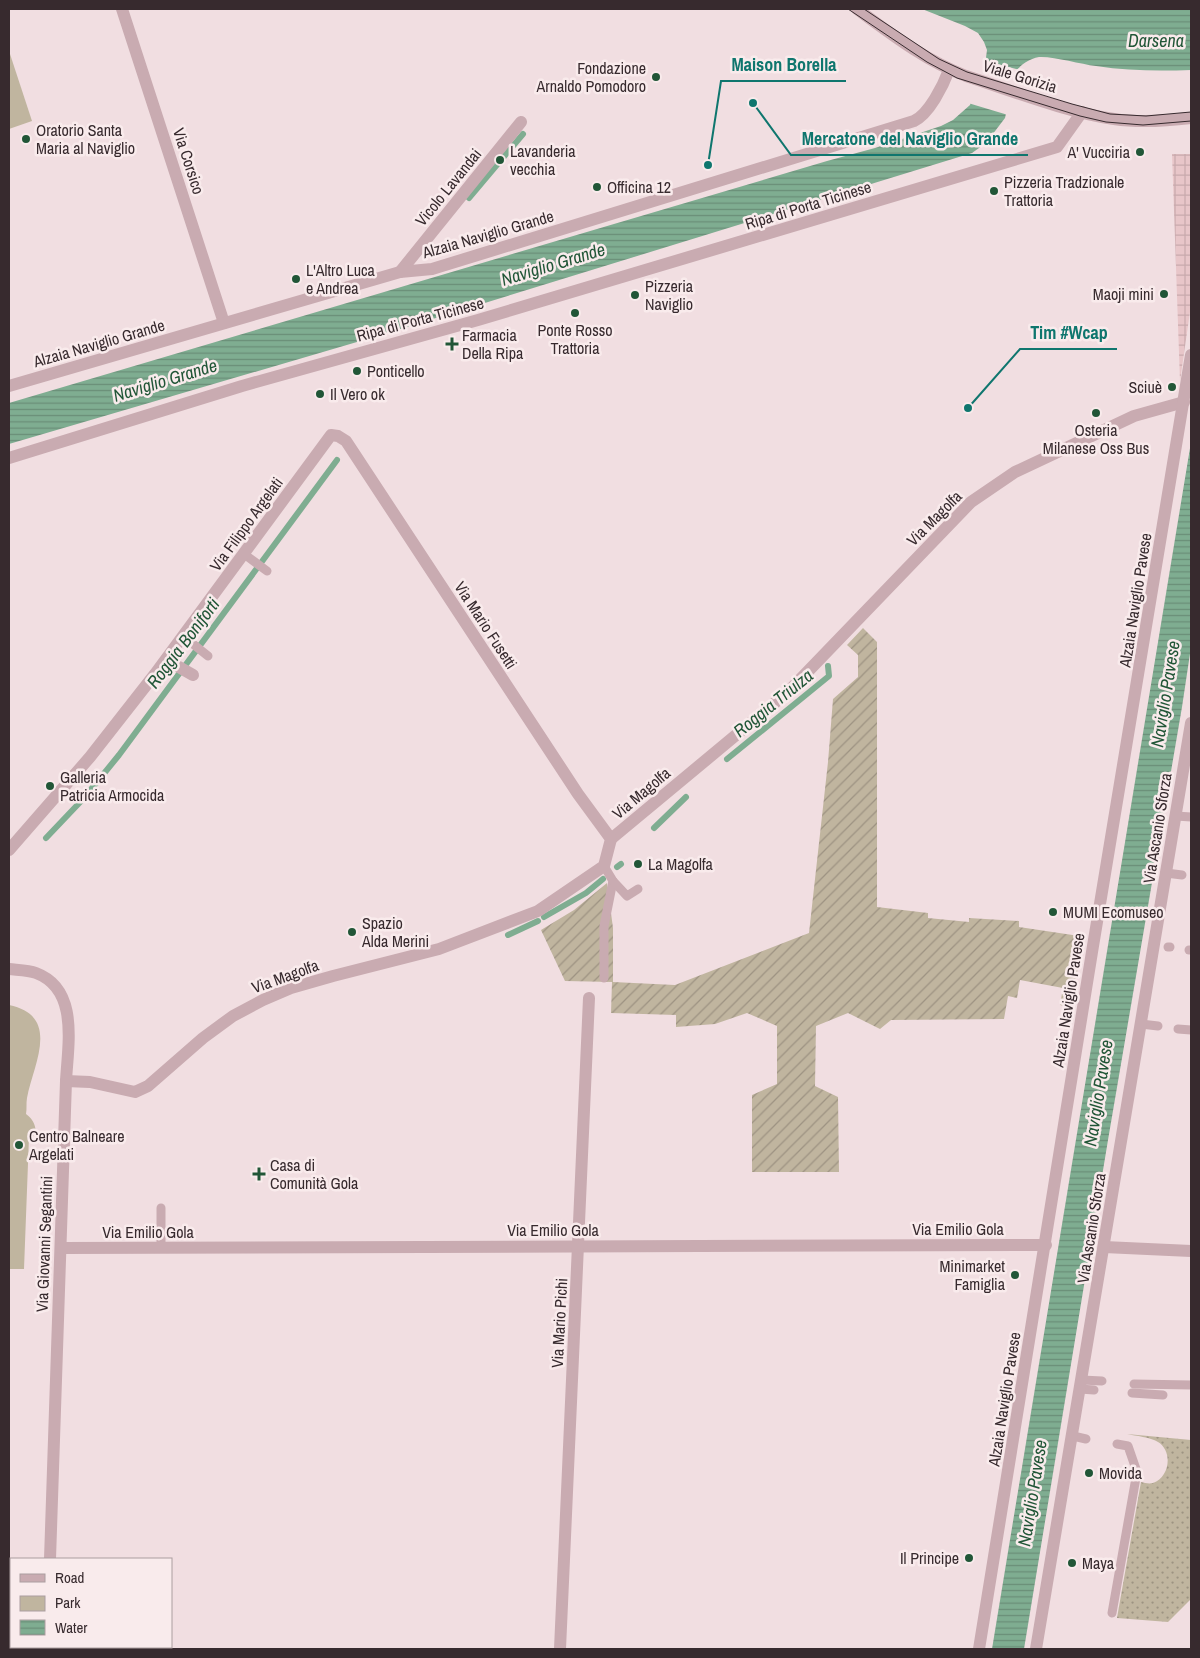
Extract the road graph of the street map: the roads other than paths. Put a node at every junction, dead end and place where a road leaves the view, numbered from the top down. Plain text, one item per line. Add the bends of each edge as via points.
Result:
1 (122, 9) edge
2 (857, 9) edge
3 (949, 70) junction
4 (1082, 112) junction
5 (1191, 118) edge
6 (521, 122) dead end
7 (400, 272) junction
8 (224, 323) junction
9 (1191, 355) edge
10 (9, 386) edge
11 (1184, 402) junction
12 (331, 435) joint
13 (9, 458) edge
14 (247, 557) junction
15 (267, 571) dead end
16 (187, 639) junction
17 (208, 656) dead end
18 (170, 662) dead end
19 (193, 675) dead end
20 (1191, 722) edge
21 (1176, 816) junction
22 (1191, 817) edge
23 (611, 839) junction
24 (13, 846) edge
25 (604, 866) junction
26 (1166, 874) junction
27 (1182, 875) dead end
28 (612, 881) junction
29 (638, 888) dead end
30 (9, 969) edge
31 (604, 978) dead end
32 (589, 998) dead end
33 (1141, 1024) junction
34 (1158, 1026) dead end
35 (1178, 1029) dead end
36 (1191, 1030) edge
37 (66, 1081) junction
38 (161, 1208) dead end
39 (1046, 1245) junction
40 (578, 1246) junction
41 (60, 1248) junction
42 (162, 1248) junction
43 (1104, 1248) junction
44 (1191, 1251) edge
45 (1102, 1381) dead end
46 (1081, 1385) junction
47 (1191, 1386) edge
48 (1094, 1390) dead end
49 (1163, 1395) dead end
50 (1073, 1436) junction
51 (1086, 1439) dead end
52 (1117, 1444) dead end
53 (50, 1558) edge
54 (1112, 1613) dead end
55 (560, 1649) edge
56 (980, 1649) edge
57 (1036, 1649) edge

1 - 8 street, Via Corsico
2 - 3 street, Viale Gorizia
3 - 4 street, Viale Gorizia
3 - 7 street, Alzaia Naviglio Grande via 924,114 914,121 432,269
4 - 5 street, Viale Gorizia via 1116,120
4 - 13 street, Ripa di Porta Ticinese via 1057,147 478,320 242,386
6 - 7 street, Vicolo Lavandai
7 - 8 street, Alzaia Naviglio Grande
8 - 10 street, Alzaia Naviglio Grande
9 - 11 street, Alzaia Naviglio Pavese
11 - 23 street, Via Magolfa via 1134,416 1016,472 971,502 789,692
11 - 39 street, Alzaia Naviglio Pavese
12 - 14 street, Via Filippo Argelati
12 - 23 street, Via Mario Fusetti via 346,441 578,794
14 - 15 lane
14 - 16 street, Via Filippo Argelati
16 - 17 lane
16 - 24 street, Via Filippo Argelati
18 - 19 street
20 - 21 street, Via Ascanio Sforza
21 - 22 lane
21 - 26 street, Via Ascanio Sforza
23 - 25 street, Via Magolfa
25 - 28 lane
25 - 37 street, Via Magolfa via 538,911 439,949 291,988 263,1000 233,1016 148,1086 134,1092 90,1082
26 - 27 lane
26 - 33 street, Via Ascanio Sforza
28 - 29 lane via 627,896
28 - 31 lane via 604,926
30 - 37 street, Via Giovanni Segantini via 35,972 56,984 62,993 69,1034
32 - 40 street, Via Mario Pichi
33 - 34 lane
33 - 43 street, Via Ascanio Sforza
35 - 36 lane
37 - 41 street, Via Giovanni Segantini
38 - 42 lane
39 - 40 street, Via Emilio Gola
39 - 56 street, Alzaia Naviglio Pavese
40 - 42 street, Via Emilio Gola
40 - 55 street, Via Mario Pichi
41 - 42 street, Via Emilio Gola
41 - 53 street, Via Giovanni Segantini
43 - 44 street
43 - 46 street, Via Ascanio Sforza
45 - 46 lane
46 - 48 lane
46 - 50 street, Via Ascanio Sforza
47 - 49 lane via 1133,1388
50 - 51 lane
50 - 57 street, Via Ascanio Sforza
52 - 54 lane via 1128,1446 1137,1472

